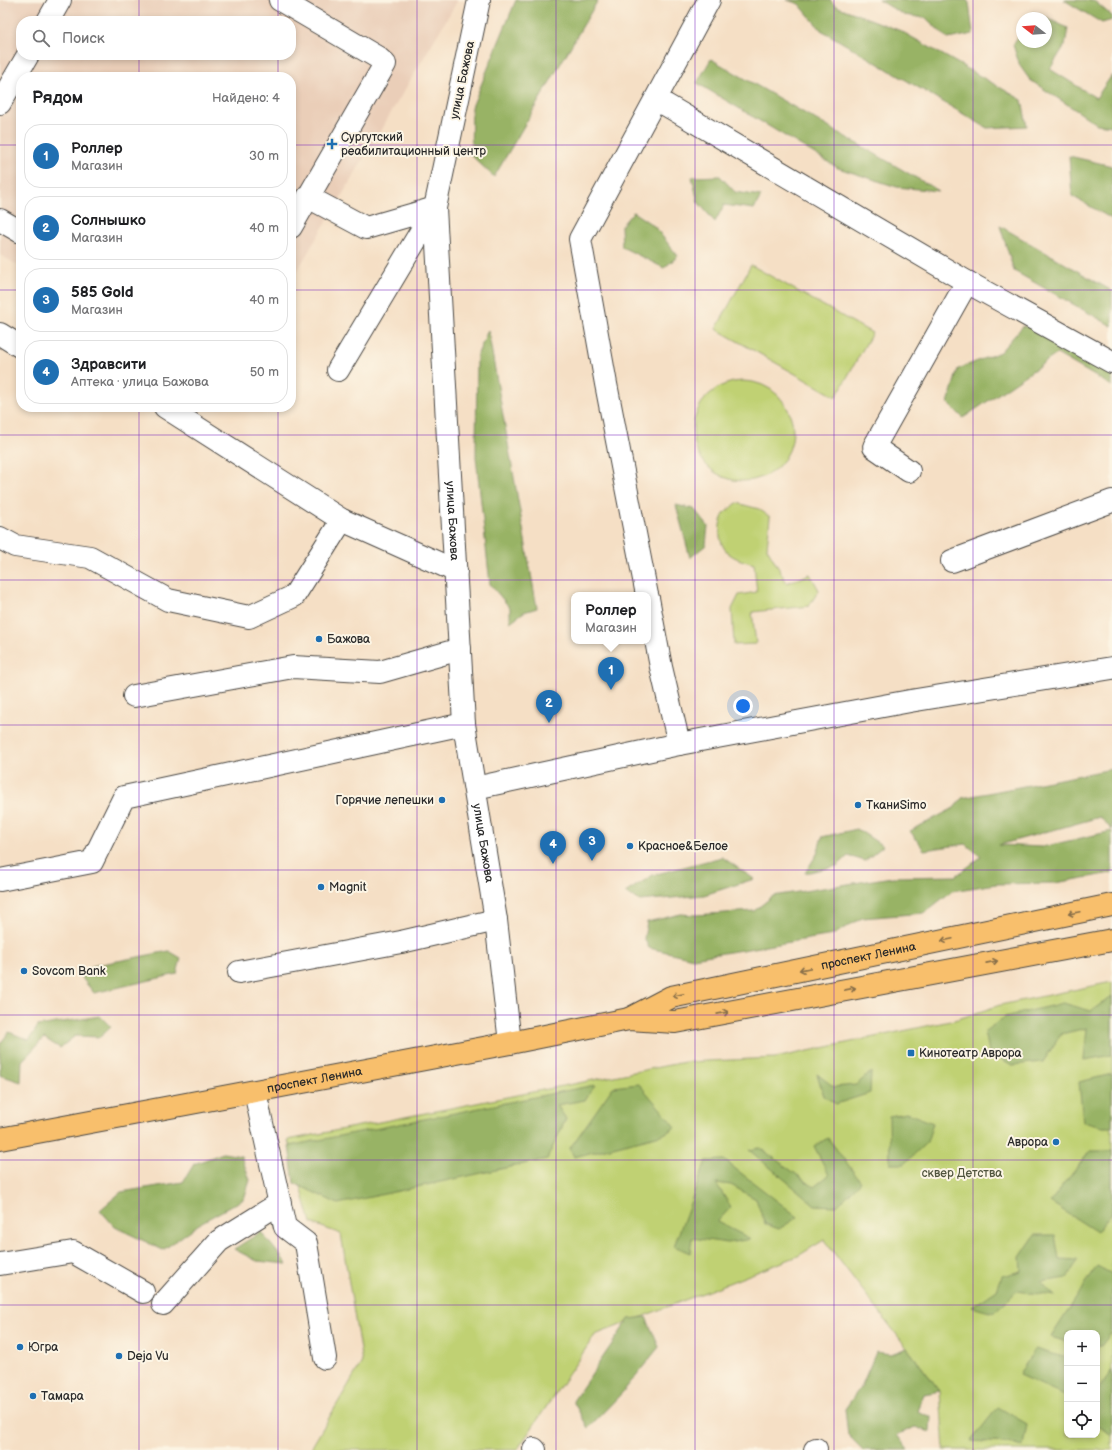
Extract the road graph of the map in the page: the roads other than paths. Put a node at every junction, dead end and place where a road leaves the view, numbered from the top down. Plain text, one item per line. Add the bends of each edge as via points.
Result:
1 (60, 0) edge
2 (280, 0) edge
3 (479, 0) edge
4 (709, 0) edge
5 (51, 16) edge
6 (25, 60) edge
7 (18, 72) edge
8 (16, 76) edge
9 (656, 99) junction
10 (0, 103) edge
11 (308, 197) junction
12 (435, 208) junction
13 (296, 218) edge
14 (0, 220) edge
15 (16, 229) edge
16 (967, 282) junction
17 (0, 334) edge
18 (16, 344) edge
19 (1112, 362) edge
20 (338, 370) dead end
21 (174, 412) edge
22 (908, 471) dead end
23 (1112, 501) edge
24 (342, 520) junction
25 (0, 538) edge
26 (952, 561) dead end
27 (456, 571) junction
28 (646, 592) edge
29 (651, 613) edge
30 (460, 649) junction
31 (1112, 668) edge
32 (134, 696) dead end
33 (464, 724) junction
34 (679, 744) junction
35 (475, 788) junction
36 (0, 880) edge
37 (1112, 905) edge
38 (496, 920) junction
39 (1112, 940) edge
40 (239, 972) dead end
41 (629, 1019) junction
42 (510, 1043) junction
43 (255, 1092) junction
44 (0, 1139) edge
45 (280, 1203) junction
46 (0, 1264) edge
47 (144, 1292) dead end
48 (163, 1304) dead end
49 (325, 1358) dead end

1 - 5 street
2 - 11 street via 385,64
3 - 12 street, улица Бажова
4 - 9 street
6 - 7 street
8 - 10 street
9 - 16 street
9 - 28 street via 580,240
11 - 12 street via 366,228
11 - 13 street
12 - 20 street
12 - 27 street, улица Бажова
14 - 15 street
16 - 19 street
16 - 22 street via 874,447
17 - 18 street
21 - 24 street
23 - 26 street
24 - 25 street via 294,596 249,617 168,600 90,557 15,546
24 - 27 street
27 - 30 street, улица Бажова
29 - 34 street
30 - 32 street via 380,672 293,667
30 - 33 street, улица Бажова
31 - 34 street via 910,701
33 - 35 street, улица Бажова
33 - 36 street via 124,798 92,862
34 - 35 street
35 - 38 street, улица Бажова
37 -> 41 main road, проспект Ленина via 671,997
38 - 40 street via 401,942
38 - 42 street, улица Бажова
41 -> 39 main road, проспект Ленина via 675,1022
41 - 42 main road, проспект Ленина
42 - 43 main road, проспект Ленина
43 - 44 main road, проспект Ленина
43 - 45 street
45 - 48 street via 219,1241
45 - 49 street via 285,1226 306,1243
46 - 47 street via 72,1252

